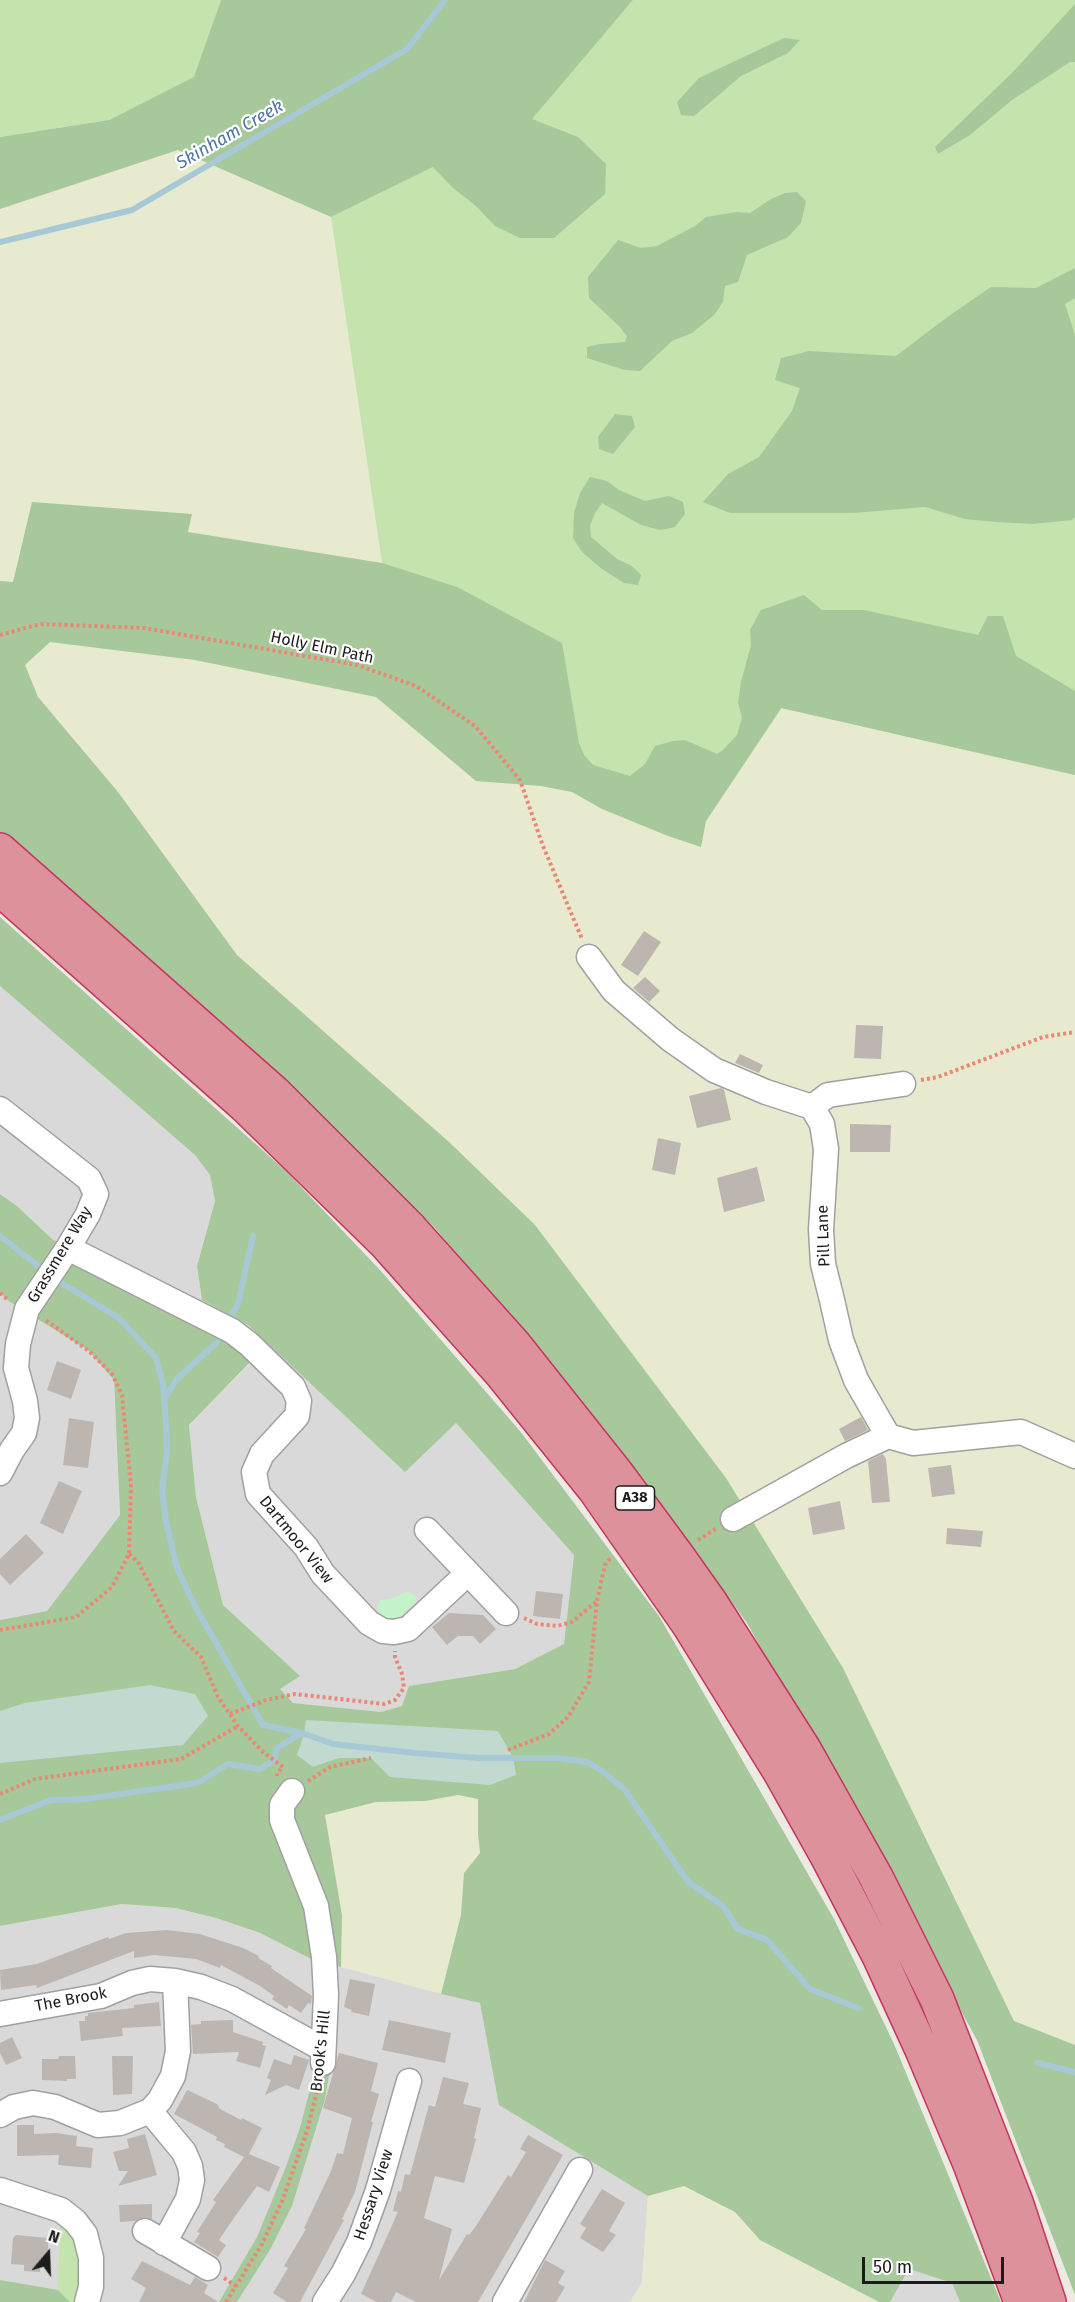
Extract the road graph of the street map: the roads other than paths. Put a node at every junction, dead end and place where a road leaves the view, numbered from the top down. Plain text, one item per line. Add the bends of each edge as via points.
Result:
1 (0, 850) edge
2 (0, 889) edge
3 (589, 957) road end
4 (903, 1084) road end
5 (812, 1107) junction
6 (0, 1109) edge
7 (56, 1266) junction
8 (888, 1436) junction
9 (1075, 1456) edge
10 (0, 1473) edge
11 (733, 1519) road end
12 (427, 1530) dead end
13 (468, 1573) junction
14 (506, 1613) road end
15 (292, 1791) road end
16 (175, 1981) junction
17 (0, 2014) edge
18 (323, 2057) joint
19 (409, 2081) dead end
20 (150, 2111) junction
21 (0, 2115) edge
22 (580, 2170) dead end
23 (0, 2190) edge
24 (208, 2268) dead end
25 (87, 2302) edge
26 (325, 2302) edge
27 (505, 2302) edge
28 (1021, 2302) edge
29 (1049, 2302) edge

1 - 29 highway, A38 via 274,1092 410,1228 514,1344 684,1564 804,1749 937,1999 1016,2202
2 - 28 highway, A38 via 245,1106 386,1244 500,1372 596,1490 689,1625 827,1856 923,2052
3 - 5 street via 614,991 714,1070
4 - 5 street via 828,1095
5 - 8 street, Pill Lane via 822,1124 826,1149 821,1230 831,1300 856,1380
6 - 7 street, Grassmere Way via 89,1179 96,1194
7 - 10 street, Grassmere Way via 27,1309 16,1368 27,1418 24,1433
7 - 13 street, Dartmoor View via 232,1331 293,1387 299,1401 297,1416 262,1454 254,1472 258,1494 369,1623 394,1632 408,1629
8 - 9 street via 913,1443 1021,1432
8 - 11 street
12 - 13 street
13 - 14 street
15 - 18 street, Brook's Hill via 282,1806 282,1820 316,1906 326,1995
16 - 17 street, The Brook via 150,1979 101,1996
16 - 18 street, The Brook via 232,1998
16 - 20 street via 178,2050 173,2076
19 - 26 street, Hessary View via 359,2242
20 - 21 street via 120,2123 98,2125 55,2107 33,2103
20 - 24 street via 184,2152 192,2180 188,2199 155,2237
22 - 27 street
23 - 25 street via 61,2211 75,2221 85,2234 91,2258

